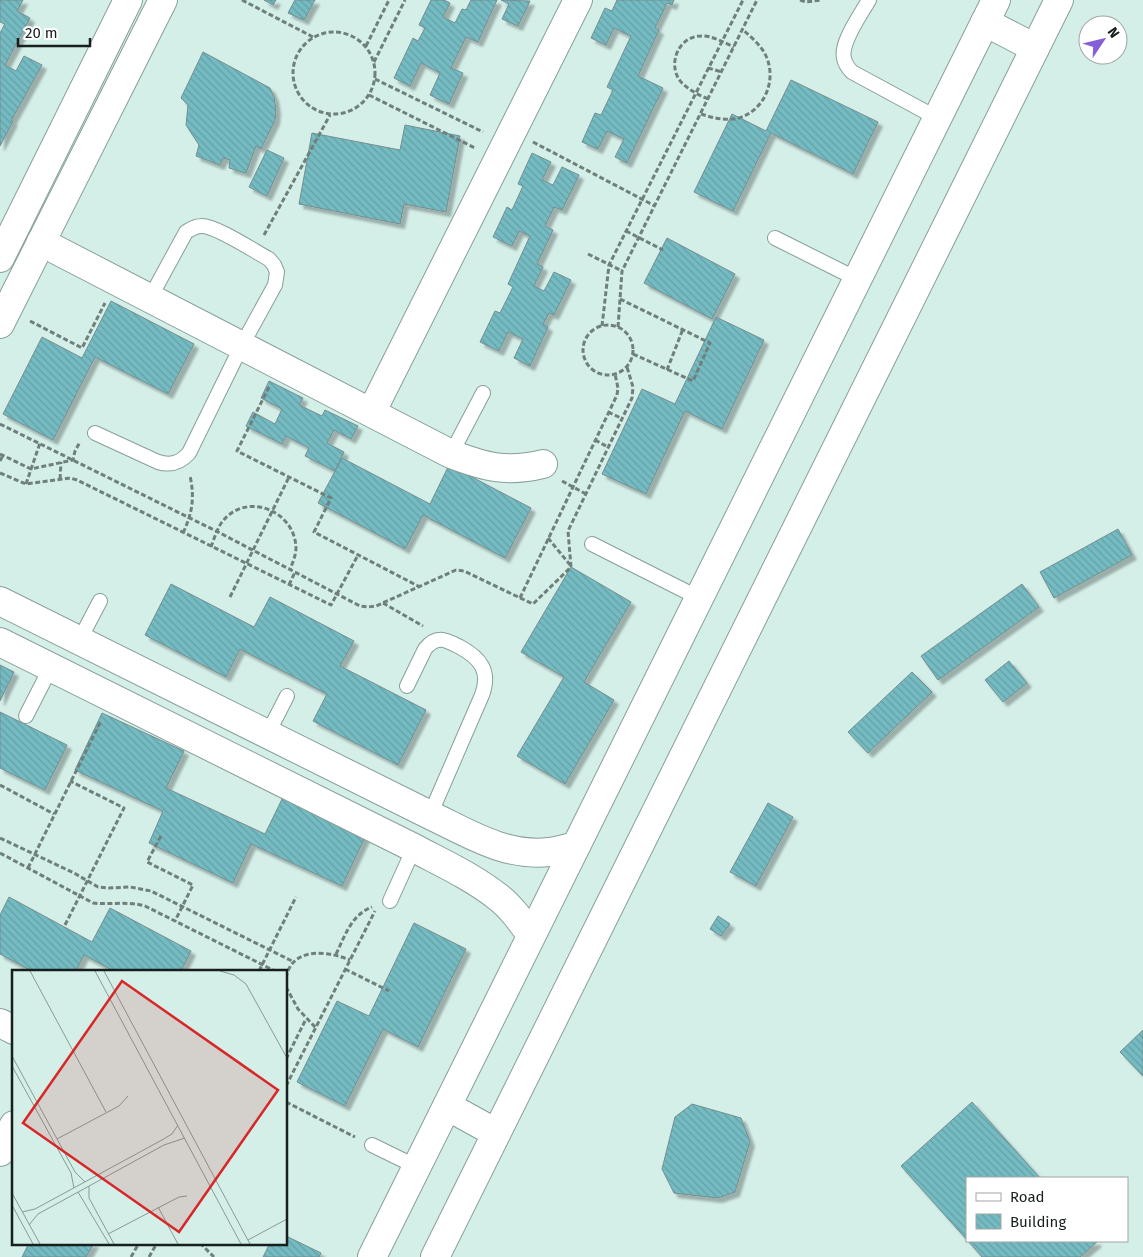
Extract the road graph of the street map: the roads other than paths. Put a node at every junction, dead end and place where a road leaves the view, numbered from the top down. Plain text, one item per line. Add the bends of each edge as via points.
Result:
1 (128, 0) edge
2 (163, 0) edge
3 (578, 0) edge
4 (869, 0) edge
5 (1059, 0) edge
6 (991, 6) edge
7 (1035, 48) junction
8 (938, 118) junction
9 (775, 238) dead end
10 (41, 242) junction
11 (2, 248) edge
12 (858, 279) junction
13 (150, 298) junction
14 (4, 317) edge
15 (242, 345) junction
16 (483, 393) dead end
17 (372, 411) junction
18 (96, 433) dead end
19 (452, 454) junction
20 (543, 464) dead end
21 (592, 544) dead end
22 (699, 598) junction
23 (100, 601) dead end
24 (0, 602) edge
25 (79, 641) junction
26 (0, 642) edge
27 (51, 667) junction
28 (407, 686) dead end
29 (287, 696) dead end
30 (26, 716) dead end
31 (267, 735) junction
32 (430, 815) junction
33 (576, 846) junction
34 (414, 848) junction
35 (390, 901) dead end
36 (531, 935) junction
37 (0, 1023) edge
38 (12, 1029) edge
39 (447, 1106) junction
40 (12, 1128) edge
41 (496, 1133) junction
42 (372, 1145) road end
43 (0, 1152) edge
44 (417, 1167) junction
45 (372, 1257) edge
46 (435, 1257) edge

1 - 11 street
2 - 10 street
3 - 17 street
4 - 8 lane via 844,45 847,66 852,72
5 - 7 street
6 - 7 street
6 - 8 street
7 - 41 street
8 - 12 street
9 - 12 lane
10 - 13 street
10 - 14 street
12 - 22 street
13 - 15 street
13 - 15 lane via 186,232 194,227 209,227 269,259 274,265 275,286
15 - 17 street
15 - 18 lane via 183,460 166,465
16 - 19 lane
17 - 19 street
19 - 20 street via 496,468 518,470
21 - 22 lane
22 - 33 street
23 - 25 lane
24 - 25 street
25 - 31 street
26 - 27 street
27 - 30 lane
27 - 34 street
28 - 32 lane via 429,644 434,641 446,640 471,653 484,672 485,687
29 - 31 lane
31 - 32 street
32 - 33 street via 498,848 524,853
32 - 34 street
33 - 36 street
34 - 35 lane
34 - 36 street via 499,897
36 - 39 street
37 - 38 street
39 - 41 street
39 - 44 street
40 - 43 street
41 - 46 street
42 - 44 lane
44 - 45 street

